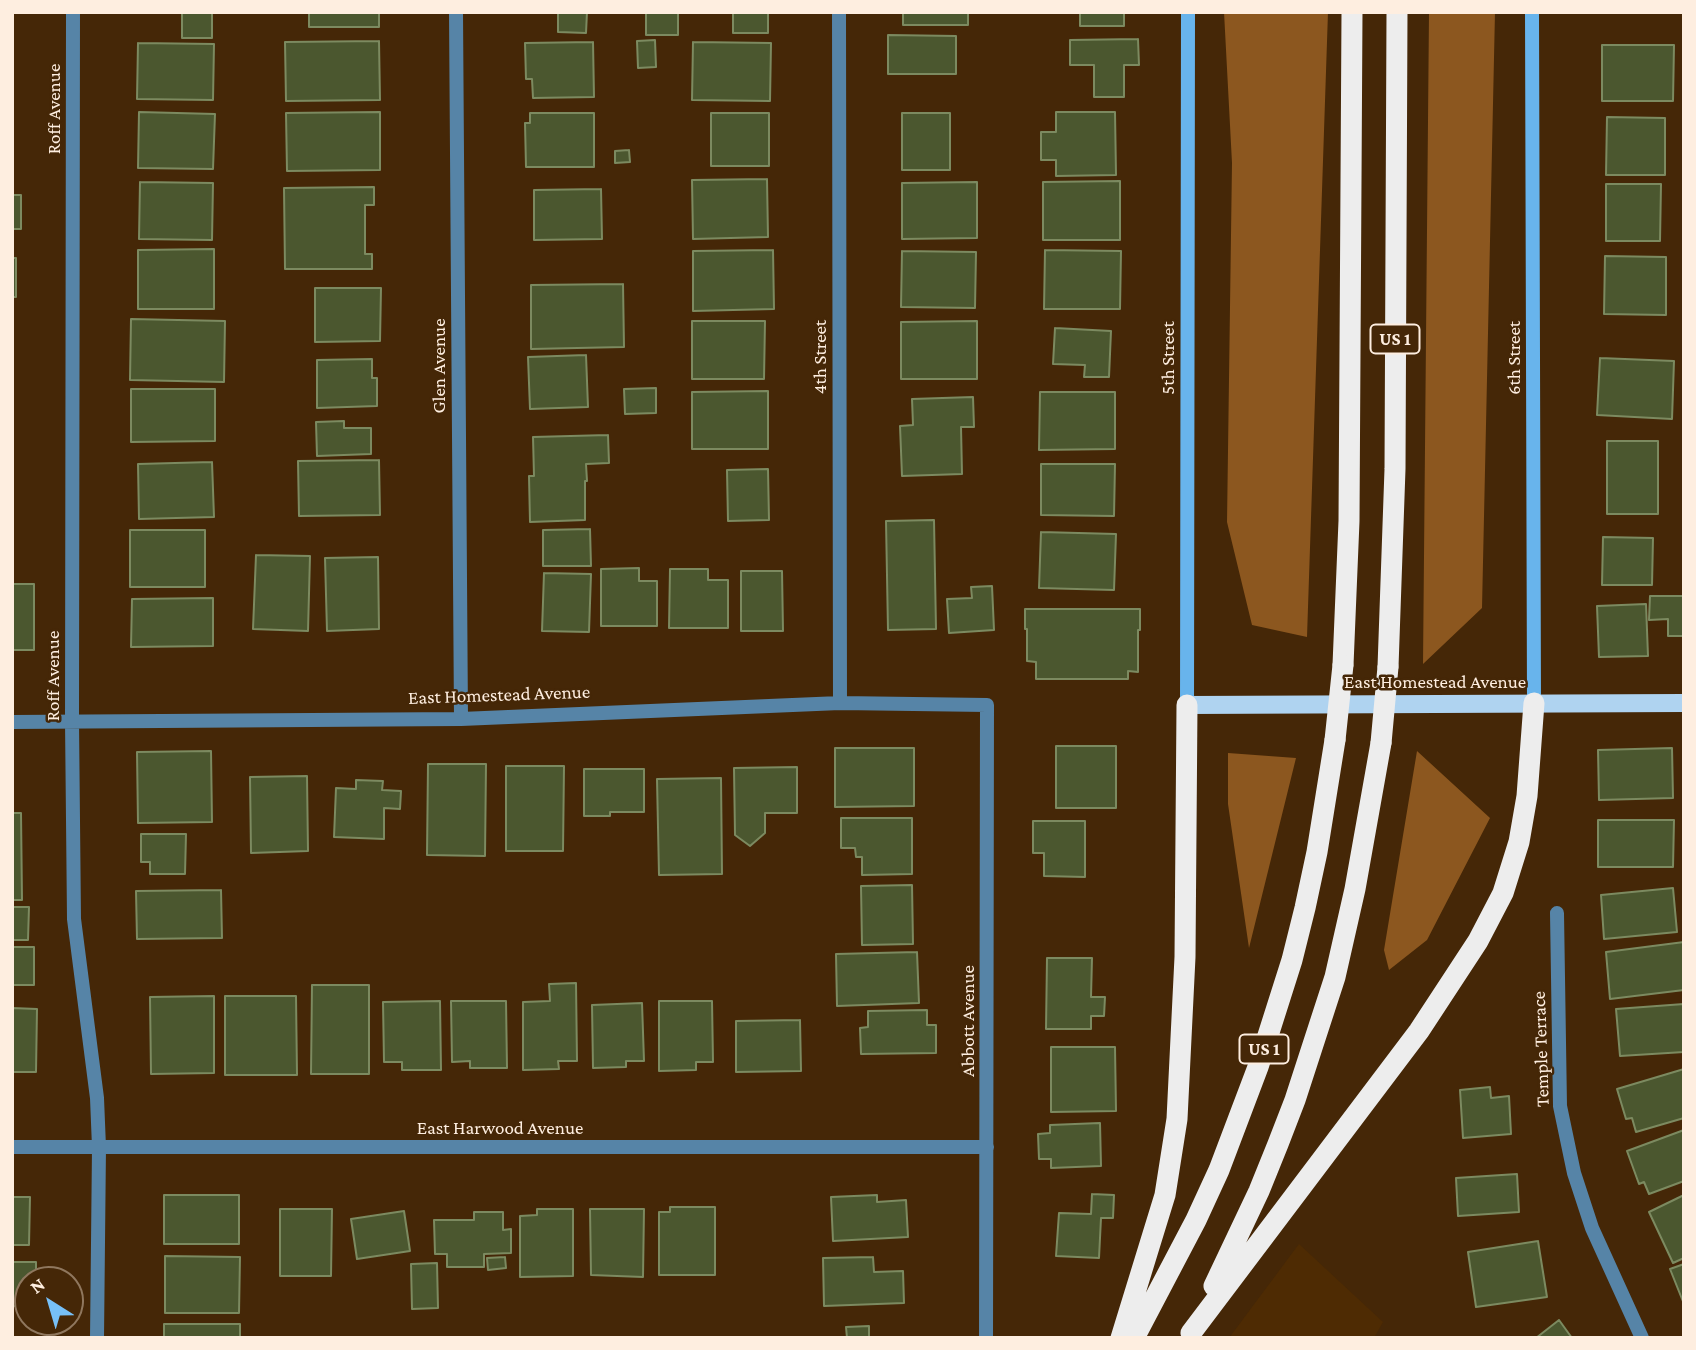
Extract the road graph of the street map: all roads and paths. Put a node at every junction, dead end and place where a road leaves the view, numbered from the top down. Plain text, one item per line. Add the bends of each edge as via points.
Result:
1 (73, 12) edge
2 (456, 12) edge
3 (839, 12) edge
4 (1188, 12) edge
5 (1352, 12) edge
6 (1397, 12) edge
7 (1532, 12) edge
8 (840, 703) junction
9 (1534, 703) junction
10 (1684, 703) edge
11 (987, 705) joint
12 (1187, 705) junction
13 (461, 719) junction
14 (72, 721) junction
15 (12, 722) edge
16 (1557, 913) dead end
17 (12, 1147) edge
18 (99, 1147) junction
19 (987, 1147) junction
20 (1189, 1335) edge
21 (97, 1338) edge
22 (986, 1338) edge
23 (1121, 1338) edge
24 (1134, 1338) edge
25 (1642, 1338) edge

1 - 14 street, Roff Avenue
2 - 13 street, Glen Avenue
3 - 8 street, 4th Street
4 - 12 main road, 5th Street
5 - 24 highway, US 1, bridge via 1349,521 1343,665 1317,852 1292,960 1258,1067 1219,1170
6 - 20 highway, US 1, bridge via 1395,470 1381,743 1345,935 1296,1100 1259,1191
7 - 9 main road, 6th Street
8 - 11 street, East Homestead Avenue
8 - 13 street, East Homestead Avenue
9 - 10 main road, East Homestead Avenue
9 - 12 main road, East Homestead Avenue
9 - 20 highway via 1519,842 1503,893 1478,941 1419,1031
11 - 19 street, Abbott Avenue
12 - 23 highway via 1186,945 1177,1119 1165,1195
13 - 14 street, East Homestead Avenue
14 - 15 street, East Homestead Avenue
14 - 18 street, Roff Avenue via 74,919
16 - 25 street, Temple Terrace via 1560,1106 1592,1228
17 - 18 street, East Harwood Avenue
18 - 19 street, East Harwood Avenue
18 - 21 street, Roff Avenue
19 - 22 street, Abbott Avenue

